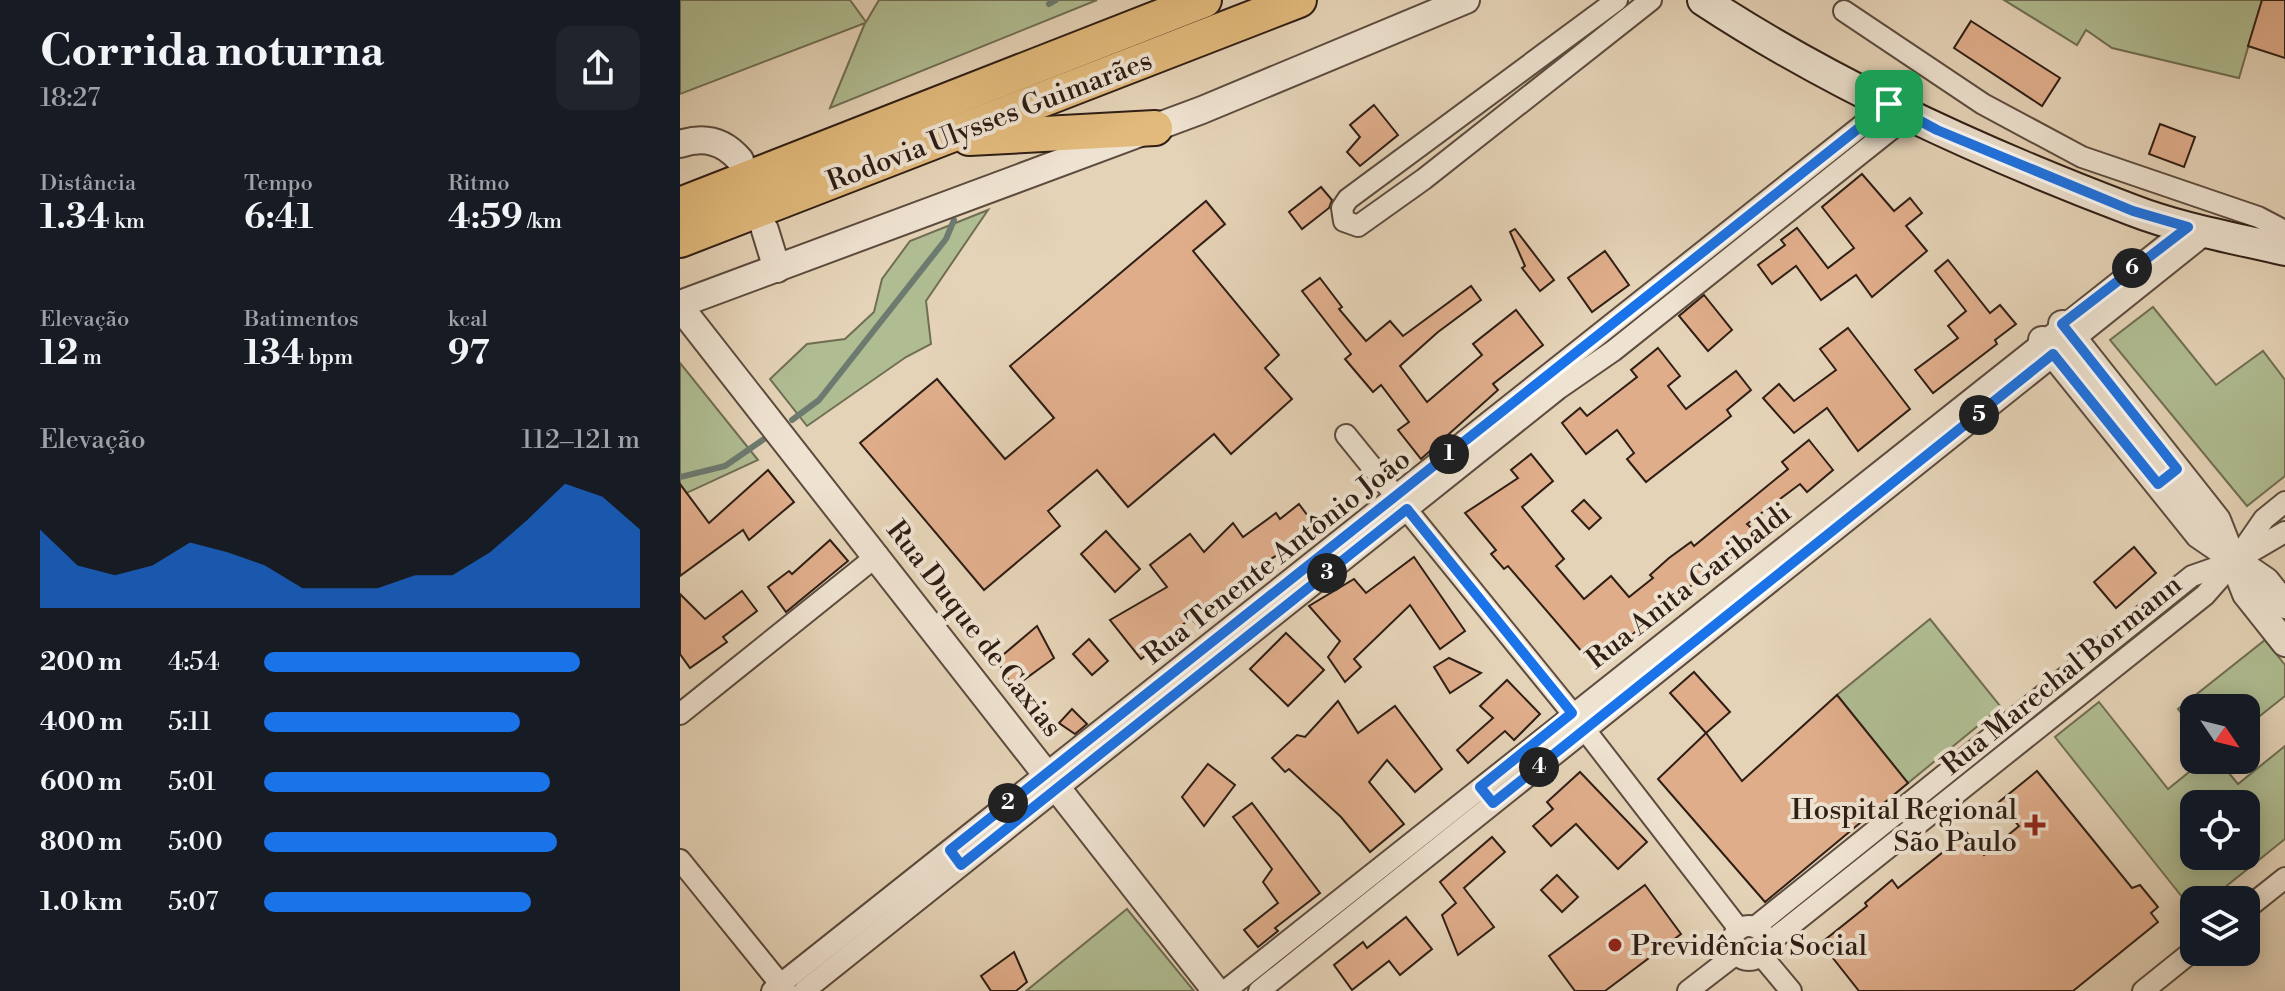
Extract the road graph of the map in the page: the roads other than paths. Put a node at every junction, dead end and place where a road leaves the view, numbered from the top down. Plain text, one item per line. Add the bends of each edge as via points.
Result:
1 (1204, 0) edge
2 (1299, 0) edge
3 (1466, 0) edge
4 (1617, 0) edge
5 (1651, 0) edge
6 (1703, 0) edge
7 (1844, 11) dead end
8 (1138, 14) edge
9 (1549, 50) junction
10 (1564, 70) junction
11 (1481, 101) junction
12 (1899, 109) junction
13 (1496, 123) junction
14 (1155, 128) junction
15 (941, 140) junction
16 (680, 144) edge
17 (1406, 156) junction
18 (740, 160) dead end
19 (1424, 179) junction
20 (680, 205) edge
21 (2198, 229) junction
22 (765, 230) dead end
23 (2285, 237) edge
24 (680, 240) edge
25 (1731, 244) junction
26 (2285, 250) edge
27 (777, 269) junction
28 (1658, 289) junction
29 (680, 305) edge
30 (1671, 305) junction
31 (2057, 339) junction
32 (1606, 343) junction
33 (1346, 435) dead end
34 (1402, 502) junction
35 (2285, 502) edge
36 (2285, 532) edge
37 (878, 555) junction
38 (2235, 561) junction
39 (2285, 605) edge
40 (2129, 627) junction
41 (2285, 643) edge
42 (1675, 644) junction
43 (2142, 645) junction
44 (2055, 687) junction
45 (2068, 704) junction
46 (1572, 713) junction
47 (680, 714) edge
48 (1585, 730) junction
49 (1944, 776) junction
50 (1053, 780) junction
51 (1480, 787) junction
52 (1957, 793) junction
53 (1493, 803) junction
54 (1414, 839) junction
55 (1427, 856) junction
56 (680, 860) edge
57 (1829, 867) junction
58 (2285, 878) edge
59 (1842, 884) junction
60 (2260, 898) edge
61 (1350, 905) junction
62 (879, 918) junction
63 (1755, 939) junction
64 (2180, 961) edge
65 (779, 989) edge
66 (804, 991) edge
67 (1216, 991) edge
68 (1225, 991) edge
69 (1259, 991) edge
70 (1688, 991) edge
71 (1791, 991) edge
72 (2143, 991) edge

1 - 8 highway, Rodovia Ulysses Guimarães
2 - 15 highway, Rodovia Ulysses Guimarães
3 - 14 street
4 - 9 street
5 - 10 street
6 - 12 main road via 1781,49
7 - 23 street via 1983,104 2082,157 2258,217
8 - 20 highway, Rodovia Ulysses Guimarães
9 - 10 street
9 - 11 street
10 - 13 street
11 - 13 street
11 - 17 street
12 - 21 main road via 1937,130 2133,211
12 - 25 street, Rua Tenente Antônio João
13 - 19 street
14 - 15 highway
14 - 27 street
15 - 24 highway, Rodovia Ulysses Guimarães
16 - 18 street via 702,139 720,143
17 - 19 street
17 - 19 street via 1348,199 1342,208 1344,221 1358,226
21 - 26 main road
21 - 31 street, Rua Anita Garibaldi
22 - 27 street
25 - 28 street, Rua Tenente Antônio João
25 - 30 street, Rua Tenente Antônio João
27 - 29 street
28 - 30 street
28 - 32 street, Rua Tenente Antônio João
29 - 37 street, Rua Duque de Caxias
30 - 32 street, Rua Tenente Antônio João
31 - 38 street via 2167,477 2217,520
31 - 42 street, Rua Anita Garibaldi
32 - 34 street, Rua Tenente Antônio João
33 - 34 street
34 - 46 street
34 - 50 street, Rua Tenente Antônio João
35 - 38 street, Rua Marechal Bormann via 2264,519
36 - 38 street, Rua Marechal Bormann
37 - 47 street
37 - 50 street, Rua Duque de Caxias
38 - 39 street via 2266,581
38 - 40 street, Rua Marechal Bormann via 2192,576
38 - 41 street via 2246,594
38 - 43 street, Rua Marechal Bormann via 2205,595
40 - 43 street
40 - 44 street, Rua Marechal Bormann
42 - 46 street, Rua Anita Garibaldi
42 - 48 street, Rua Anita Garibaldi
43 - 45 street, Rua Marechal Bormann
44 - 45 street
44 - 49 street, Rua Marechal Bormann
45 - 52 street, Rua Marechal Bormann
46 - 48 street
46 - 51 street, Rua Anita Garibaldi
48 - 53 street, Rua Anita Garibaldi
48 - 63 street
49 - 52 street
49 - 57 street, Rua Marechal Bormann
50 - 62 street, Rua Tenente Antônio João
50 - 67 street, Rua Duque de Caxias
51 - 53 street
51 - 54 street, Rua Anita Garibaldi
52 - 59 street, Rua Marechal Bormann
53 - 55 street, Rua Anita Garibaldi
54 - 55 street
54 - 61 street, Rua Anita Garibaldi
55 - 61 street, Rua Anita Garibaldi
56 - 65 street
57 - 59 street
57 - 63 street, Rua Marechal Bormann
58 - 60 street
59 - 63 street, Rua Marechal Bormann
61 - 68 street, Rua Anita Garibaldi
61 - 69 street, Rua Anita Garibaldi
62 - 65 street, Rua Tenente Antônio João
62 - 66 street, Rua Tenente Antônio João
63 - 70 street via 1746,959 1736,954
63 - 71 street
64 - 72 street

